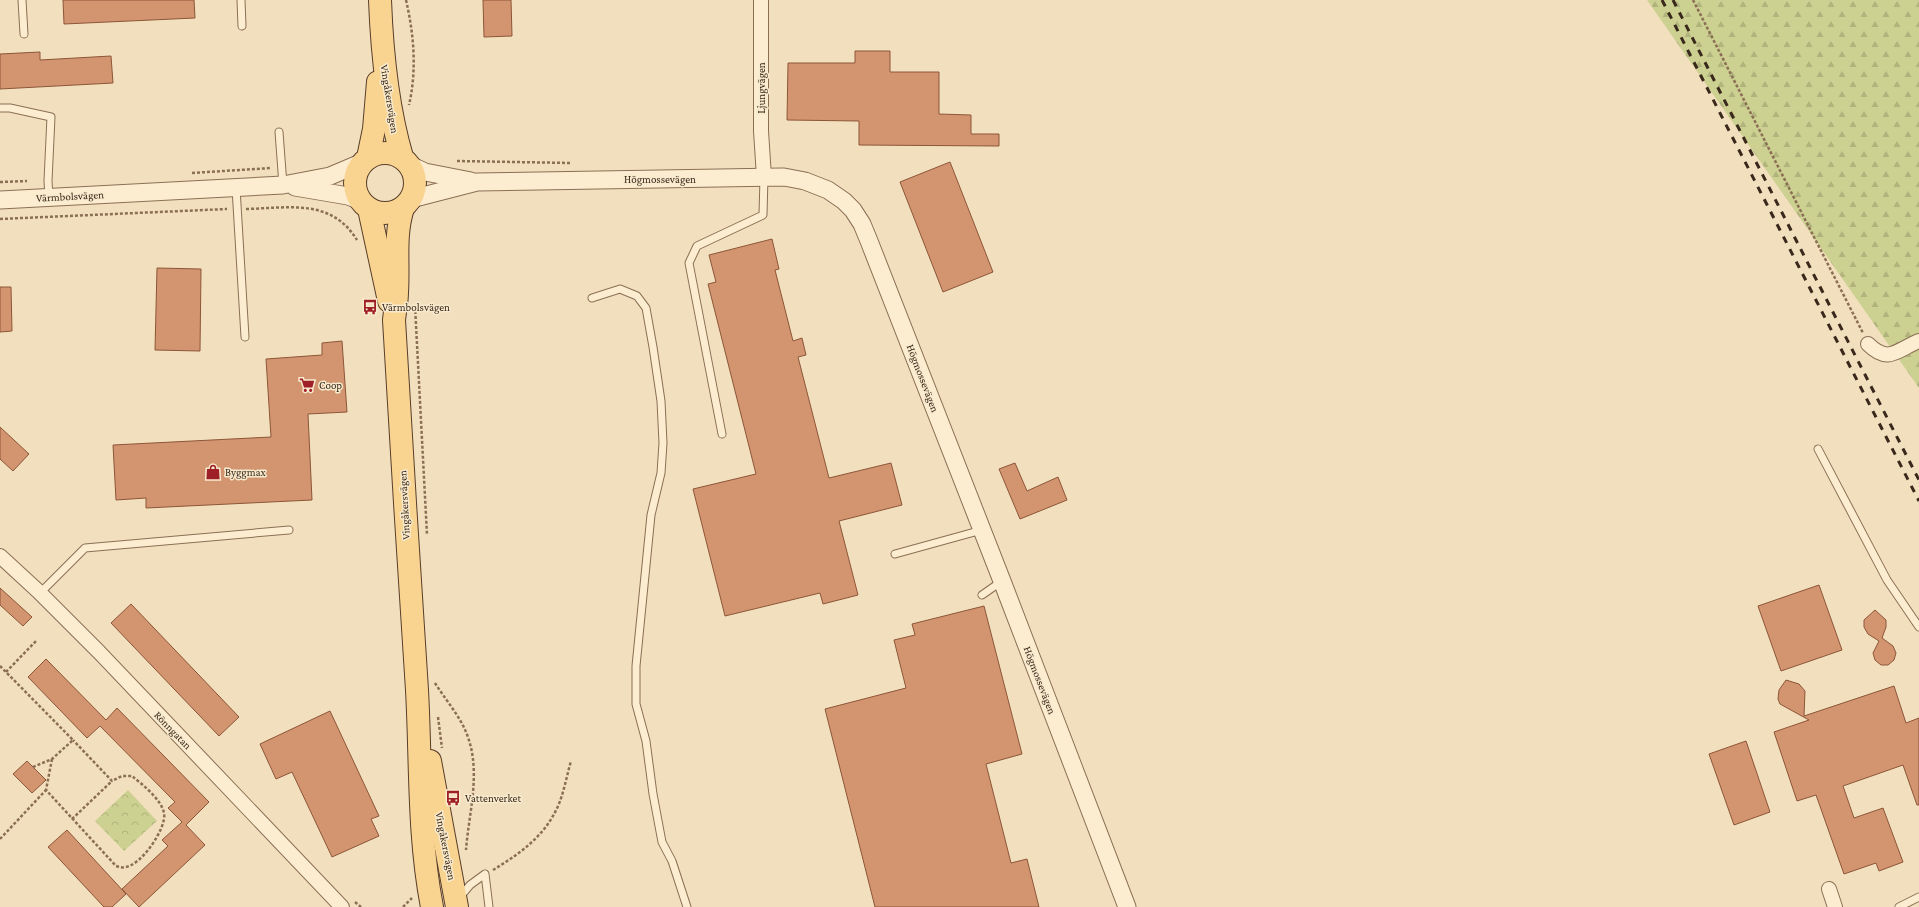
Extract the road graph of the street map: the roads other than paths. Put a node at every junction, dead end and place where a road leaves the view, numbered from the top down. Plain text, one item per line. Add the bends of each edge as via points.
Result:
1 (22, 0) edge
2 (240, 0) edge
3 (380, 0) edge
4 (761, 0) edge
5 (242, 26) dead end
6 (24, 34) dead end
7 (382, 41) junction
8 (0, 108) edge
9 (278, 132) dead end
10 (366, 160) junction
11 (406, 161) junction
12 (764, 177) junction
13 (477, 182) junction
14 (283, 185) junction
15 (236, 187) junction
16 (48, 189) junction
17 (0, 200) edge
18 (407, 204) junction
19 (365, 205) junction
20 (592, 298) dead end
21 (394, 320) junction
22 (245, 337) dead end
23 (1919, 341) edge
24 (1868, 344) road end
25 (722, 434) dead end
26 (1818, 449) dead end
27 (289, 530) dead end
28 (982, 530) junction
29 (895, 554) dead end
30 (0, 556) edge
31 (1002, 581) junction
32 (40, 592) junction
33 (982, 596) dead end
34 (1919, 627) edge
35 (425, 685) junction
36 (1829, 889) dead end
37 (1919, 897) edge
38 (342, 907) edge
39 (432, 907) edge
40 (458, 907) edge
41 (489, 907) edge
42 (687, 907) edge
43 (1127, 907) edge
44 (1835, 907) edge
45 (1899, 907) edge

1 - 6 lane
2 - 5 lane
3 - 7 main road, Vingåkersvägen
4 - 12 street, Ljungvägen via 761,131
7 - 10 main road, Vingåkersvägen via 374,129
7 - 11 main road, Vingåkersvägen via 393,127
8 - 16 lane via 52,117
9 - 14 lane
10 - 11 main road via 385,153
10 - 14 street, Värmbolsvägen via 330,176
10 - 19 main road, Vingåkersvägen via 357,172 355,182 356,190
11 - 13 street, Högmossevägen via 425,172
11 - 18 main road, Vingåkersvägen via 416,182
12 - 13 street, Högmossevägen
12 - 25 lane via 762,215 697,246 690,263
12 - 28 street, Högmossevägen via 805,181 828,190 844,201 862,224
13 - 18 street, Högmossevägen
14 - 15 street, Värmbolsvägen
14 - 19 street, Värmbolsvägen via 348,196
15 - 16 street, Värmbolsvägen
15 - 22 lane
16 - 17 street, Värmbolsvägen
18 - 19 main road via 386,213
18 - 21 main road, Vingåkersvägen via 398,222 398,291
19 - 21 main road, Vingåkersvägen
20 - 42 lane via 620,289 637,296 646,308 654,355 661,401 663,444 661,473 651,515 636,666 636,704 646,742 662,842 672,861
21 - 35 main road, Vingåkersvägen
23 - 24 street via 1888,356 1877,353
26 - 34 lane via 1886,580
27 - 32 lane via 85,548
28 - 29 lane
28 - 31 street, Högmossevägen
30 - 32 street, Rönngatan
31 - 33 lane
31 - 43 street, Högmossevägen
32 - 38 street, Rönngatan
35 - 39 main road, Vingåkersvägen via 422,836
35 - 40 main road, Vingåkersvägen
36 - 44 street
37 - 45 lane
40 - 41 lane via 460,896 485,874

